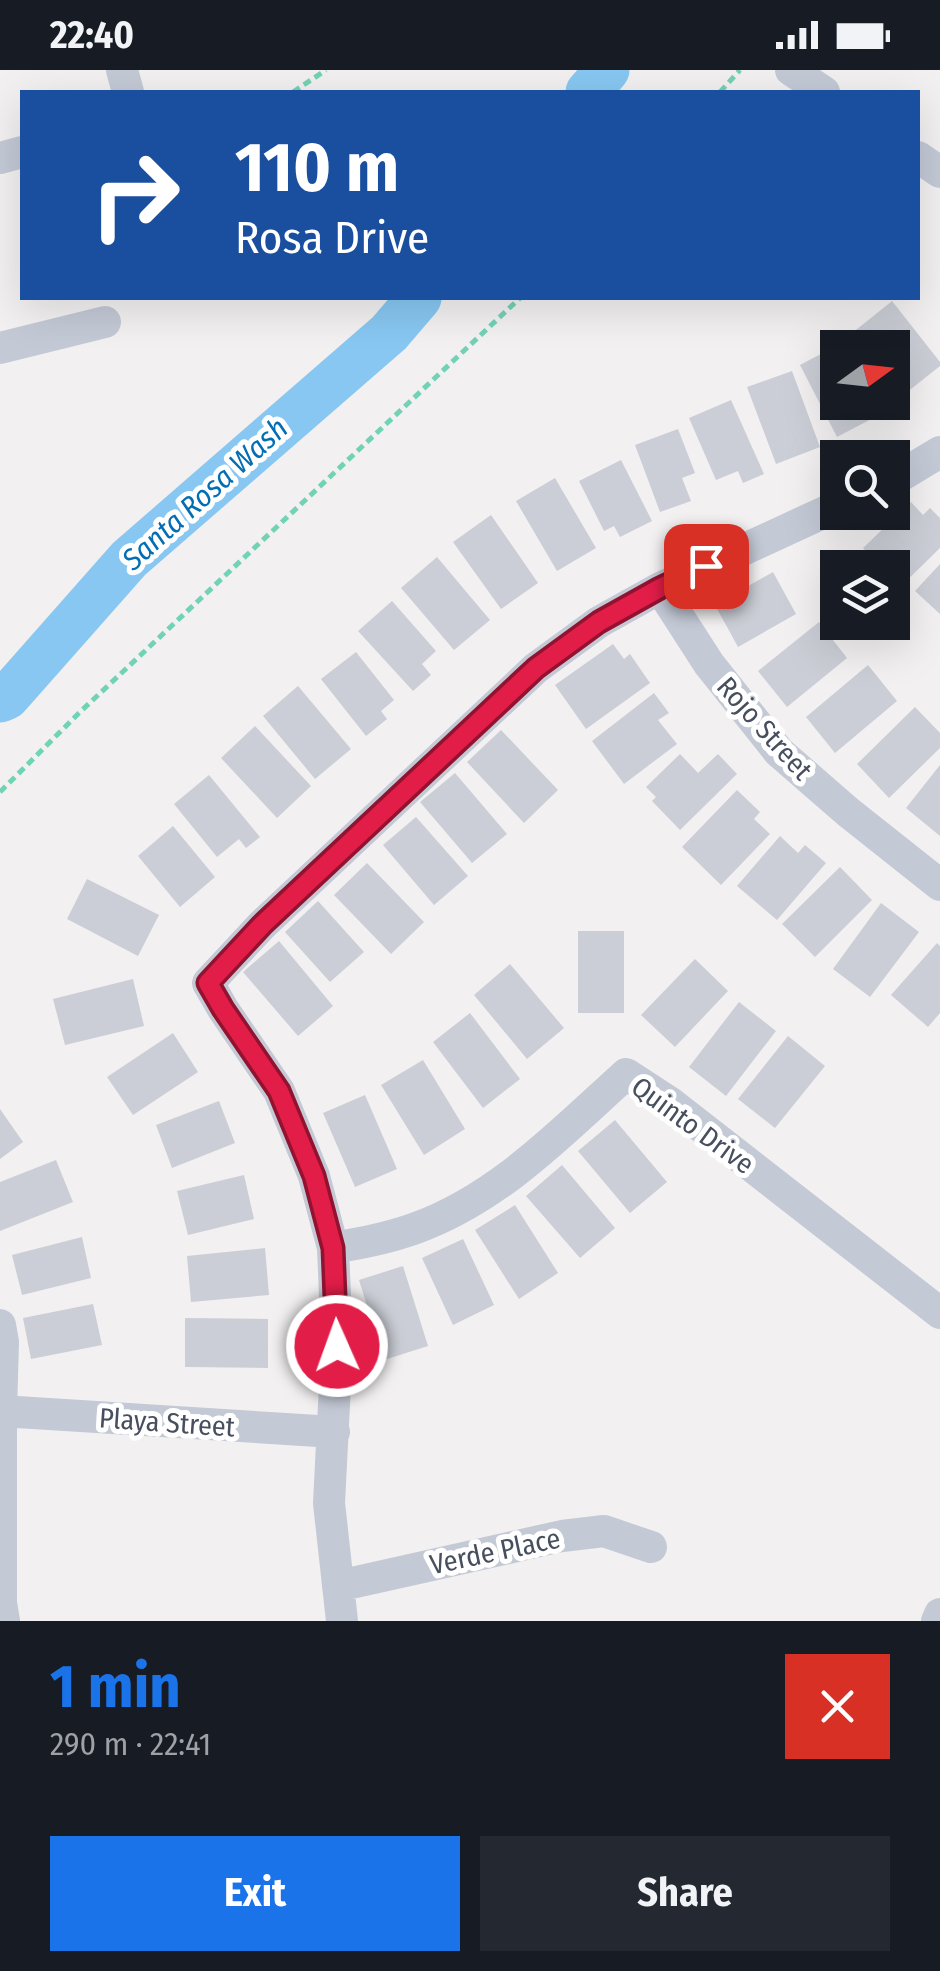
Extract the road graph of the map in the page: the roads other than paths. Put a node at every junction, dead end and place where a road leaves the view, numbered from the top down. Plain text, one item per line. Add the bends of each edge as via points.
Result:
1 (792, 70) edge
2 (821, 90) edge
3 (104, 322) dead end
4 (0, 348) edge
5 (940, 452) edge
6 (910, 471) edge
7 (820, 514) edge
8 (660, 588) junction
9 (940, 885) edge
10 (333, 1248) junction
11 (940, 1313) edge
12 (0, 1325) edge
13 (1, 1411) edge
14 (334, 1432) junction
15 (651, 1547) dead end
16 (338, 1586) junction
17 (940, 1614) edge
18 (4, 1621) edge
19 (342, 1621) edge
20 (937, 1621) edge

1 - 2 street
3 - 4 street
5 - 6 street
7 - 8 street
8 - 9 street, Rojo Street via 779,752
8 - 10 street via 536,668 208,983 279,1091 314,1176
10 - 11 street, Quinto Drive via 398,1234 458,1209 532,1159 626,1074
10 - 14 street
12 - 13 street
13 - 14 street, Playa Street
13 - 18 street
14 - 16 street via 329,1503
15 - 16 street, Verde Place via 604,1531 562,1536
16 - 19 street
17 - 20 street

